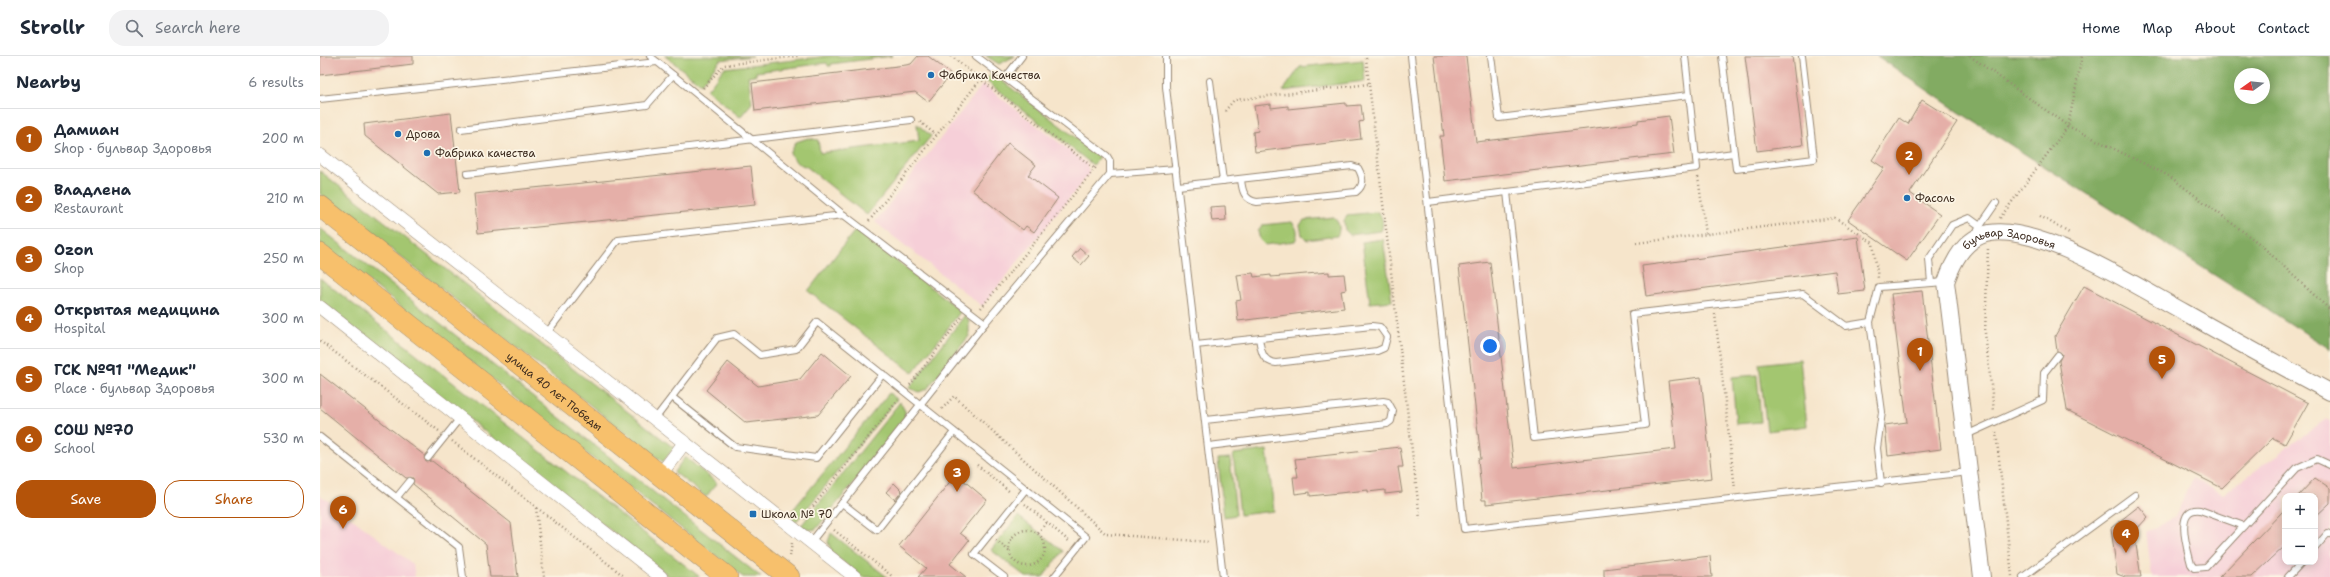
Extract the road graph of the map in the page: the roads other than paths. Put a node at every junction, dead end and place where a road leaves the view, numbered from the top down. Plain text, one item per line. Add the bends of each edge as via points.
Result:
1 (650, 56) edge
2 (976, 56) edge
3 (1022, 56) edge
4 (1166, 56) edge
5 (1411, 56) edge
6 (1491, 56) edge
7 (1685, 56) edge
8 (1722, 56) edge
9 (1802, 56) edge
10 (657, 62) junction
11 (673, 75) junction
12 (1005, 78) junction
13 (1210, 81) dead end
14 (1689, 95) junction
15 (320, 99) edge
16 (911, 120) road end
17 (461, 129) dead end
18 (753, 138) junction
19 (1734, 153) junction
20 (320, 155) edge
21 (1696, 158) junction
22 (1176, 170) junction
23 (467, 174) dead end
24 (1110, 174) junction
25 (1241, 179) junction
26 (1223, 181) junction
27 (1178, 186) junction
28 (1507, 192) junction
29 (1428, 202) junction
30 (1996, 203) dead end
31 (320, 206) edge
32 (844, 215) junction
33 (1984, 230) junction
34 (320, 254) edge
35 (1938, 283) junction
36 (321, 311) edge
37 (1870, 322) junction
38 (985, 323) junction
39 (546, 334) junction
40 (1260, 338) junction
41 (1196, 345) junction
42 (2058, 355) dead end
43 (883, 374) junction
44 (2330, 392) edge
45 (672, 397) junction
46 (920, 404) junction
47 (460, 418) junction
48 (655, 419) junction
49 (1205, 420) junction
50 (954, 432) junction
51 (1966, 435) junction
52 (320, 437) edge
53 (685, 442) junction
54 (1209, 446) junction
55 (428, 458) dead end
56 (2330, 465) edge
57 (1970, 472) junction
58 (660, 475) junction
59 (410, 481) dead end
60 (1881, 483) junction
61 (1026, 489) junction
62 (2135, 495) dead end
63 (397, 497) junction
64 (842, 503) junction
65 (2244, 526) junction
66 (2329, 532) edge
67 (811, 542) junction
68 (2318, 545) edge
69 (2299, 565) edge
70 (463, 577) edge
71 (661, 577) edge
72 (727, 577) edge
73 (789, 577) edge
74 (855, 577) edge
75 (1004, 577) edge
76 (1054, 577) edge
77 (1223, 577) edge
78 (1982, 577) edge
79 (2023, 577) edge
80 (2288, 577) edge

1 - 10 lane
2 - 12 lane
3 - 12 lane
4 - 22 lane via 1166,87
5 - 29 lane
6 - 14 lane via 1499,118
7 - 14 lane
8 - 19 lane
9 - 19 lane via 1814,159 1736,169
10 - 11 lane
10 - 15 lane
11 - 17 lane via 647,105
11 - 18 lane
12 - 24 lane via 1107,156 1110,161
13 - 26 lane
14 - 21 lane
16 - 18 lane
18 - 23 lane
18 - 32 lane
19 - 21 lane
20 - 39 street
21 - 28 lane via 1697,168
22 - 24 lane
22 - 27 lane
24 - 38 lane
25 - 25 lane via 1352,166 1358,168 1363,182 1356,192 1257,202 1246,196
25 - 26 lane
26 - 27 lane
27 - 41 lane
28 - 29 lane
28 - 37 lane via 1534,438 1645,425 1632,314 1803,294 1846,326
29 - 60 lane via 1464,529
30 - 33 lane
31 - 58 main road, улица 40 лет Победы
32 - 38 lane
32 - 39 lane via 618,240
33 - 35 street, бульвар Здоровья via 1968,243
33 - 35 lane via 1969,218 1952,225 1929,259
33 - 44 street, бульвар Здоровья via 2013,232 2075,254
34 - 72 main road
35 - 37 lane via 1879,287
35 - 51 street, бульвар Здоровья
36 - 47 street
37 - 60 lane via 1882,412 1877,448
38 - 46 lane
39 - 48 street
40 - 40 lane via 1372,326 1380,327 1387,337 1384,348 1377,351 1276,363 1270,362 1261,352
40 - 41 lane
41 - 49 lane
42 - 51 lane via 2044,373 2043,400
43 - 45 lane via 816,458 735,447
43 - 45 lane via 817,322 796,349 760,355 734,334 717,338
43 - 46 lane
45 - 48 lane
46 - 50 lane
46 - 64 lane
47 - 55 lane
47 - 71 street
48 - 53 street
49 - 54 lane
49 - 54 lane via 1383,401 1388,402 1393,411 1391,421 1387,424
50 - 61 lane
50 - 64 lane via 877,530
51 - 57 street, бульвар Здоровья
52 - 63 lane
53 - 58 street
53 - 67 street
54 - 77 lane
56 - 65 lane via 2317,459 2297,468
57 - 60 lane
57 - 78 street, бульвар Здоровья
58 - 73 main road, улица 40 лет Победы
59 - 63 lane
61 - 75 lane via 974,554
61 - 76 lane via 1086,537
62 - 79 lane
63 - 70 lane via 459,547
64 - 67 lane
65 - 65 lane via 2200,510 2189,513 2184,525 2191,564 2194,568 2206,567
66 - 68 lane
67 - 74 street
69 - 80 lane

